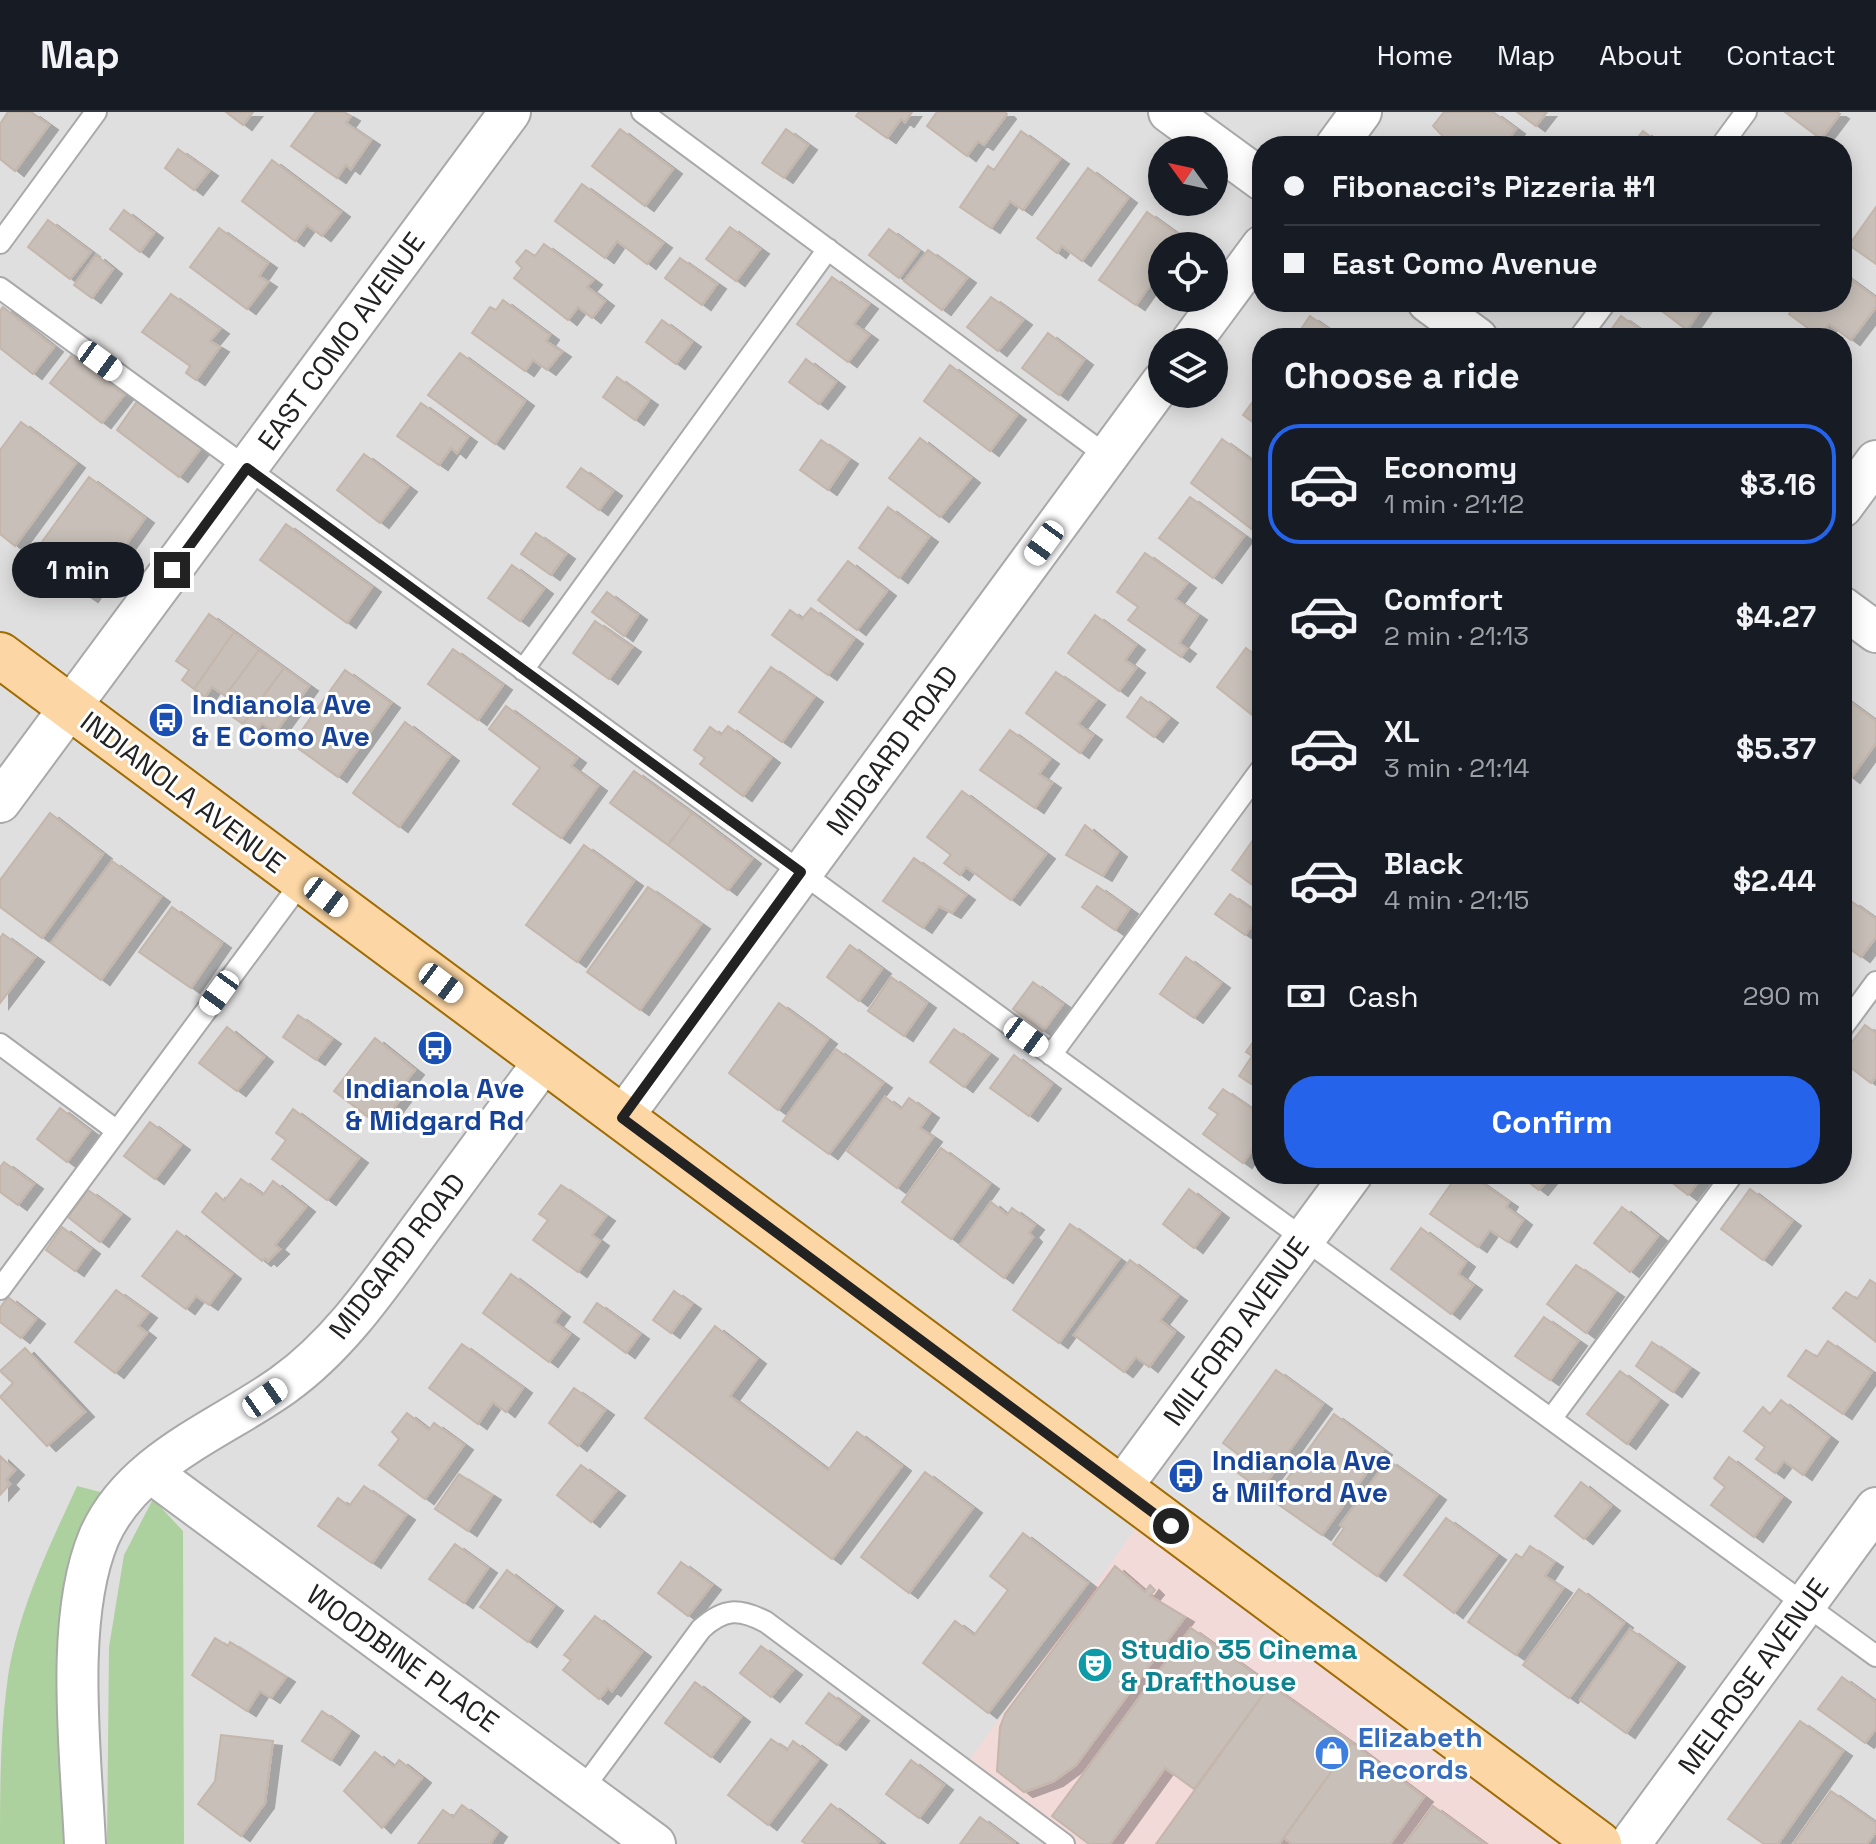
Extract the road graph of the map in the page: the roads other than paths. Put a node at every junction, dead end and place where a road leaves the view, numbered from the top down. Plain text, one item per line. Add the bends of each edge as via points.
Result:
1 (96, 112) edge
2 (510, 112) edge
3 (642, 112) edge
4 (1169, 112) edge
5 (1361, 112) edge
6 (1746, 112) edge
7 (1343, 136) edge
8 (1728, 136) edge
9 (1252, 173) edge
10 (0, 243) edge
11 (828, 249) junction
12 (1252, 260) edge
13 (0, 288) edge
14 (1442, 312) edge
15 (1201, 328) edge
16 (1463, 328) edge
17 (1148, 401) edge
18 (1107, 456) junction
19 (1876, 461) edge
20 (247, 468) junction
21 (1852, 493) edge
22 (1852, 614) edge
23 (1876, 632) edge
24 (0, 655) edge
25 (523, 670) junction
26 (70, 708) junction
27 (1252, 782) edge
28 (0, 802) edge
29 (801, 872) junction
30 (303, 880) junction
31 (1876, 982) edge
32 (1852, 1014) edge
33 (0, 1044) edge
34 (1051, 1055) junction
35 (545, 1060) junction
36 (622, 1118) junction
37 (117, 1131) junction
38 (1345, 1184) edge
39 (1726, 1184) edge
40 (1304, 1239) junction
41 (0, 1289) edge
42 (1551, 1419) junction
43 (150, 1472) junction
44 (1121, 1488) junction
45 (1876, 1508) edge
46 (1805, 1605) junction
47 (1876, 1656) edge
48 (582, 1790) junction
49 (85, 1844) edge
50 (655, 1844) edge
51 (1064, 1844) edge
52 (1599, 1844) edge
53 (1630, 1844) edge

1 - 10 lane
2 - 20 street, EAST COMO AVENUE
3 - 11 lane
4 - 9 street
5 - 7 street
6 - 8 lane
11 - 18 lane
11 - 25 lane
12 - 15 street
13 - 20 lane
14 - 16 street
17 - 18 street, MIDGARD ROAD
18 - 29 street, MIDGARD ROAD
19 - 21 street
20 - 25 lane
20 - 26 street, EAST COMO AVENUE
22 - 23 street
24 - 26 main road, INDIANOLA AVENUE
25 - 29 lane
26 - 28 street, EAST COMO AVENUE
26 - 30 main road, INDIANOLA AVENUE
27 - 34 lane
29 - 34 lane
29 - 36 street, MIDGARD ROAD
30 - 35 main road, INDIANOLA AVENUE
30 - 37 lane
31 - 32 lane
33 - 37 lane
34 - 40 lane
35 - 36 main road, INDIANOLA AVENUE
35 - 43 street, MIDGARD ROAD via 352,1321 287,1382
36 - 44 main road, INDIANOLA AVENUE
37 - 41 lane
38 - 40 street, MILFORD AVENUE
39 - 42 lane
40 - 42 lane
40 - 44 street, MILFORD AVENUE
42 - 46 lane
43 - 48 street, WOODBINE PLACE
43 - 49 street, MIDGARD ROAD via 100,1535 88,1568 79,1695
44 - 52 main road, INDIANOLA AVENUE
45 - 46 street, MELROSE AVENUE
46 - 47 lane
46 - 53 street, MELROSE AVENUE
48 - 50 street, WOODBINE PLACE
48 - 51 lane via 701,1629 726,1611 740,1611 766,1622

